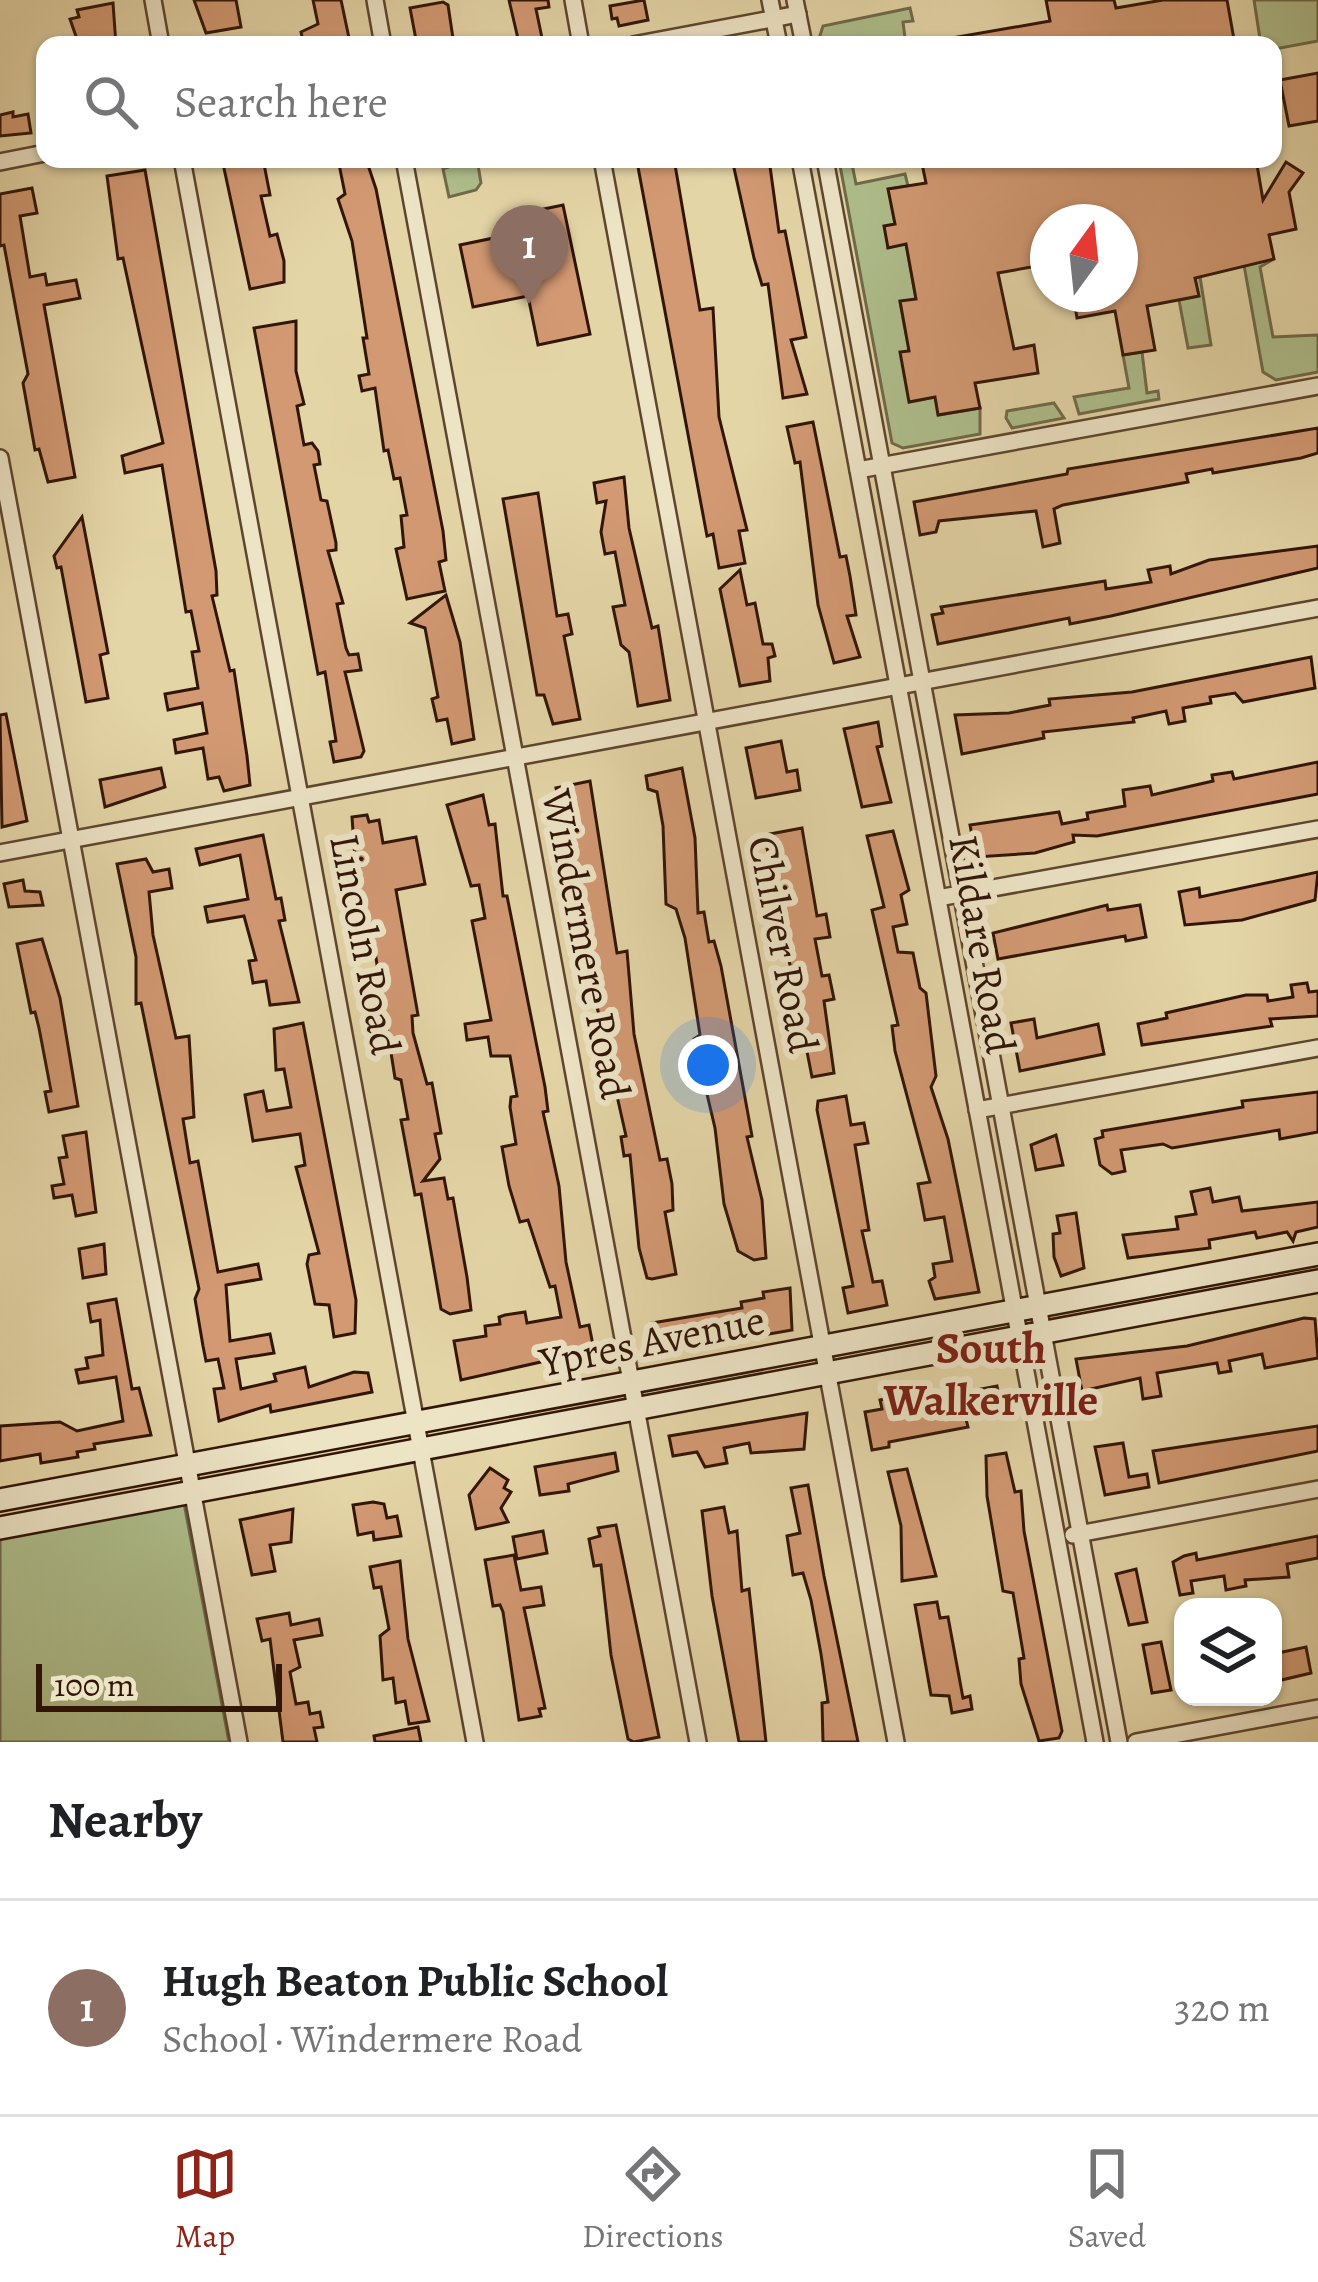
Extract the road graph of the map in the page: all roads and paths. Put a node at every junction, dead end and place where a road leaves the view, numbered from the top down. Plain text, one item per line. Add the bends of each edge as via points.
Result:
1 (153, 0) edge
2 (375, 0) edge
3 (573, 0) edge
4 (770, 0) edge
5 (797, 7) edge
6 (774, 19) junction
7 (159, 36) edge
8 (381, 36) edge
9 (579, 36) edge
10 (682, 36) edge
11 (777, 36) edge
12 (36, 155) edge
13 (0, 162) edge
14 (184, 168) edge
15 (406, 168) edge
16 (604, 168) edge
17 (802, 168) edge
18 (827, 168) edge
19 (1318, 386) edge
20 (0, 458) edge
21 (882, 465) junction
22 (858, 470) junction
23 (1318, 608) edge
24 (922, 681) junction
25 (898, 686) junction
26 (706, 721) junction
27 (515, 757) junction
28 (302, 796) junction
29 (1318, 829) edge
30 (71, 840) junction
31 (0, 853) edge
32 (962, 893) junction
33 (938, 898) junction
34 (1318, 1048) edge
35 (1001, 1106) junction
36 (976, 1110) junction
37 (1318, 1254) edge
38 (1318, 1281) edge
39 (1038, 1306) junction
40 (1015, 1310) junction
41 (1043, 1333) junction
42 (1020, 1337) junction
43 (822, 1346) junction
44 (827, 1373) junction
45 (632, 1384) junction
46 (637, 1409) junction
47 (419, 1423) junction
48 (424, 1449) junction
49 (187, 1466) junction
50 (1318, 1489) edge
51 (192, 1492) junction
52 (0, 1500) edge
53 (0, 1528) edge
54 (1081, 1534) junction
55 (1057, 1538) junction
56 (1318, 1708) edge
57 (239, 1742) edge
58 (476, 1742) edge
59 (698, 1742) edge
60 (896, 1742) edge
61 (1095, 1742) edge
62 (1119, 1742) edge
63 (1136, 1742) edge

1 - 7 street
2 - 8 street
3 - 9 street
4 - 6 street
5 - 6 street
6 - 10 street
6 - 11 street
12 - 13 street
14 - 28 street, Lincoln Road
15 - 27 street, Windermere Road
16 - 26 street, Chilver Road
17 - 22 street, Kildare Road
18 - 21 street, Kildare Road
19 - 21 street
20 - 30 street
21 - 22 street
21 - 24 street, Kildare Road
22 - 25 street, Kildare Road
23 - 24 street
24 - 25 street
24 - 32 street, Kildare Road
25 - 26 street
25 - 33 street, Kildare Road
26 - 27 street
26 - 43 street, Chilver Road
27 - 28 street
27 - 45 street, Windermere Road
28 - 30 street
28 - 47 street, Lincoln Road
29 - 32 street
30 - 31 street
30 - 49 street
32 - 33 street
32 - 35 street, Kildare Road
33 - 36 street, Kildare Road
34 - 35 street
35 - 36 street
35 - 39 street, Kildare Road
36 - 40 street, Kildare Road
37 - 39 main road, Ypres Avenue
38 - 41 main road, Ypres Avenue
39 - 40 main road, Ypres Avenue
39 - 41 street, Kildare Road
40 - 42 street, Kildare Road
40 - 43 main road, Ypres Avenue
41 - 42 main road, Ypres Avenue
41 - 54 street, Kildare Road
42 - 44 main road, Ypres Avenue
42 - 55 street, Kildare Road
43 - 44 street, Chilver Road
43 - 45 main road, Ypres Avenue
44 - 46 main road, Ypres Avenue
44 - 60 street, Chilver Road
45 - 46 street, Windermere Road
45 - 47 main road, Ypres Avenue
46 - 48 main road, Ypres Avenue
46 - 59 street, Windermere Road
47 - 48 street, Lincoln Road
47 - 49 main road, Ypres Avenue
48 - 51 main road, Ypres Avenue
48 - 58 street, Lincoln Road
49 - 51 street
49 - 52 main road, Ypres Avenue
50 - 54 street
51 - 53 main road, Ypres Avenue
51 - 57 street
54 - 55 street
54 - 62 street, Kildare Road
55 - 61 street, Kildare Road
56 - 63 street

